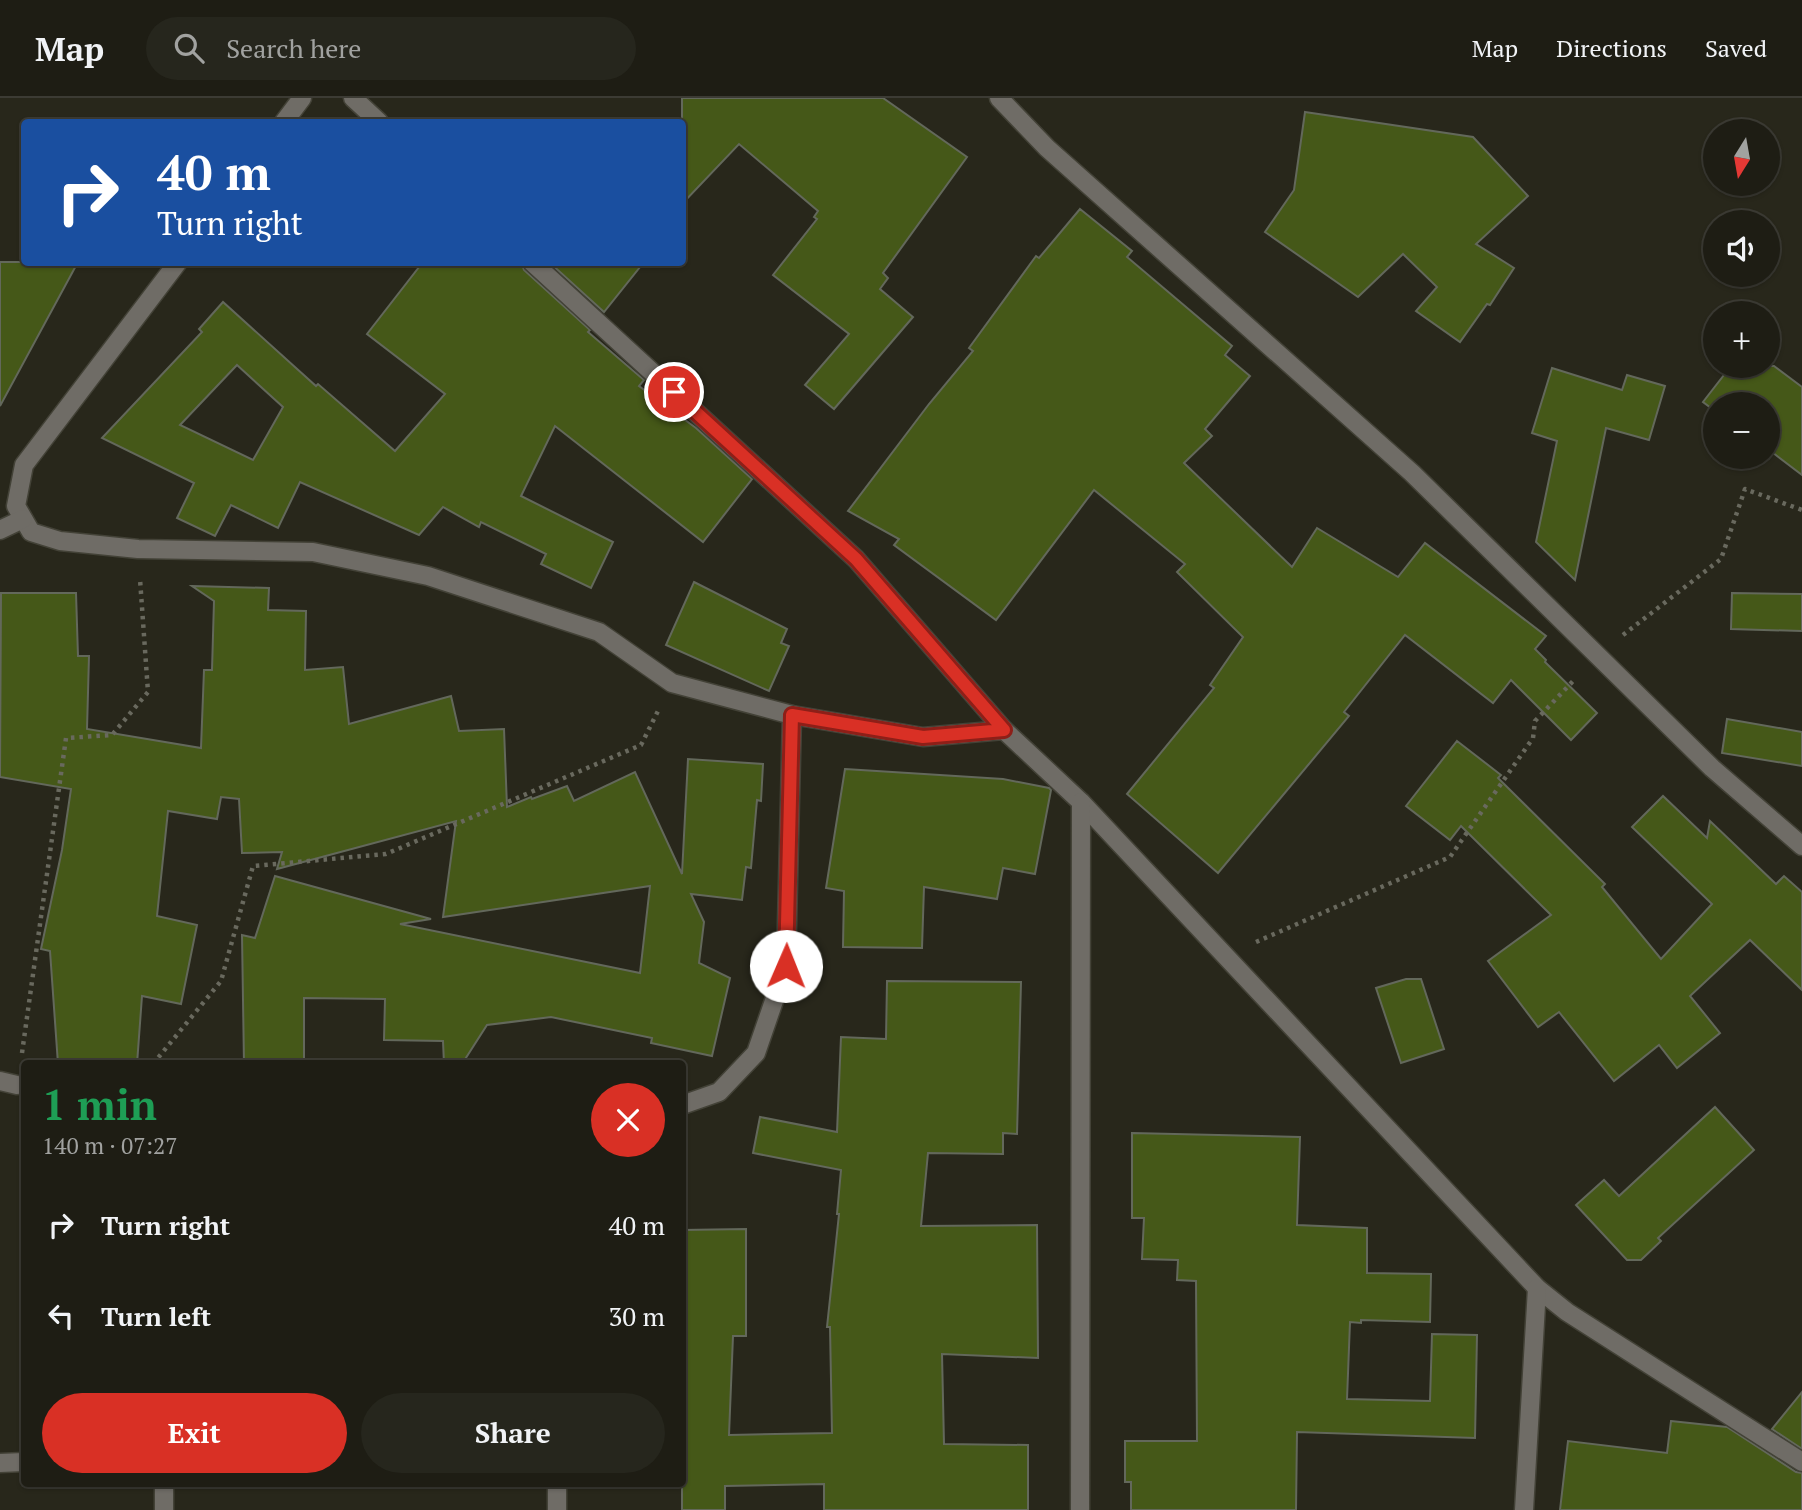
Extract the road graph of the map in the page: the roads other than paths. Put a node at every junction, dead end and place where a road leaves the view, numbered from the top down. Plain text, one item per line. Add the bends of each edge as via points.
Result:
1 (302, 98) edge
2 (353, 98) edge
3 (999, 98) edge
4 (286, 119) edge
5 (376, 119) edge
6 (175, 266) edge
7 (536, 266) edge
8 (23, 519) junction
9 (0, 530) edge
10 (792, 715) junction
11 (1004, 730) junction
12 (1081, 802) junction
13 (1802, 846) edge
14 (686, 1104) edge
15 (1537, 1288) junction
16 (21, 1462) edge
17 (1802, 1462) edge
18 (0, 1463) edge
19 (164, 1487) edge
20 (557, 1487) edge
21 (164, 1510) edge
22 (557, 1510) edge
23 (1080, 1510) edge
24 (1524, 1510) edge

1 - 4 street
2 - 5 street
3 - 13 street via 1047,148 1412,473 1712,768
6 - 8 street via 24,465 16,506
7 - 11 street via 856,559
8 - 9 street
8 - 10 street via 30,532 60,541 138,549 313,552 428,576 599,632 672,683
10 - 11 street via 923,737
10 - 14 street via 786,966 756,1053 719,1092
11 - 12 street
12 - 15 street
12 - 23 street
15 - 17 street via 1567,1312
15 - 24 street
16 - 18 street
19 - 21 street
20 - 22 street

